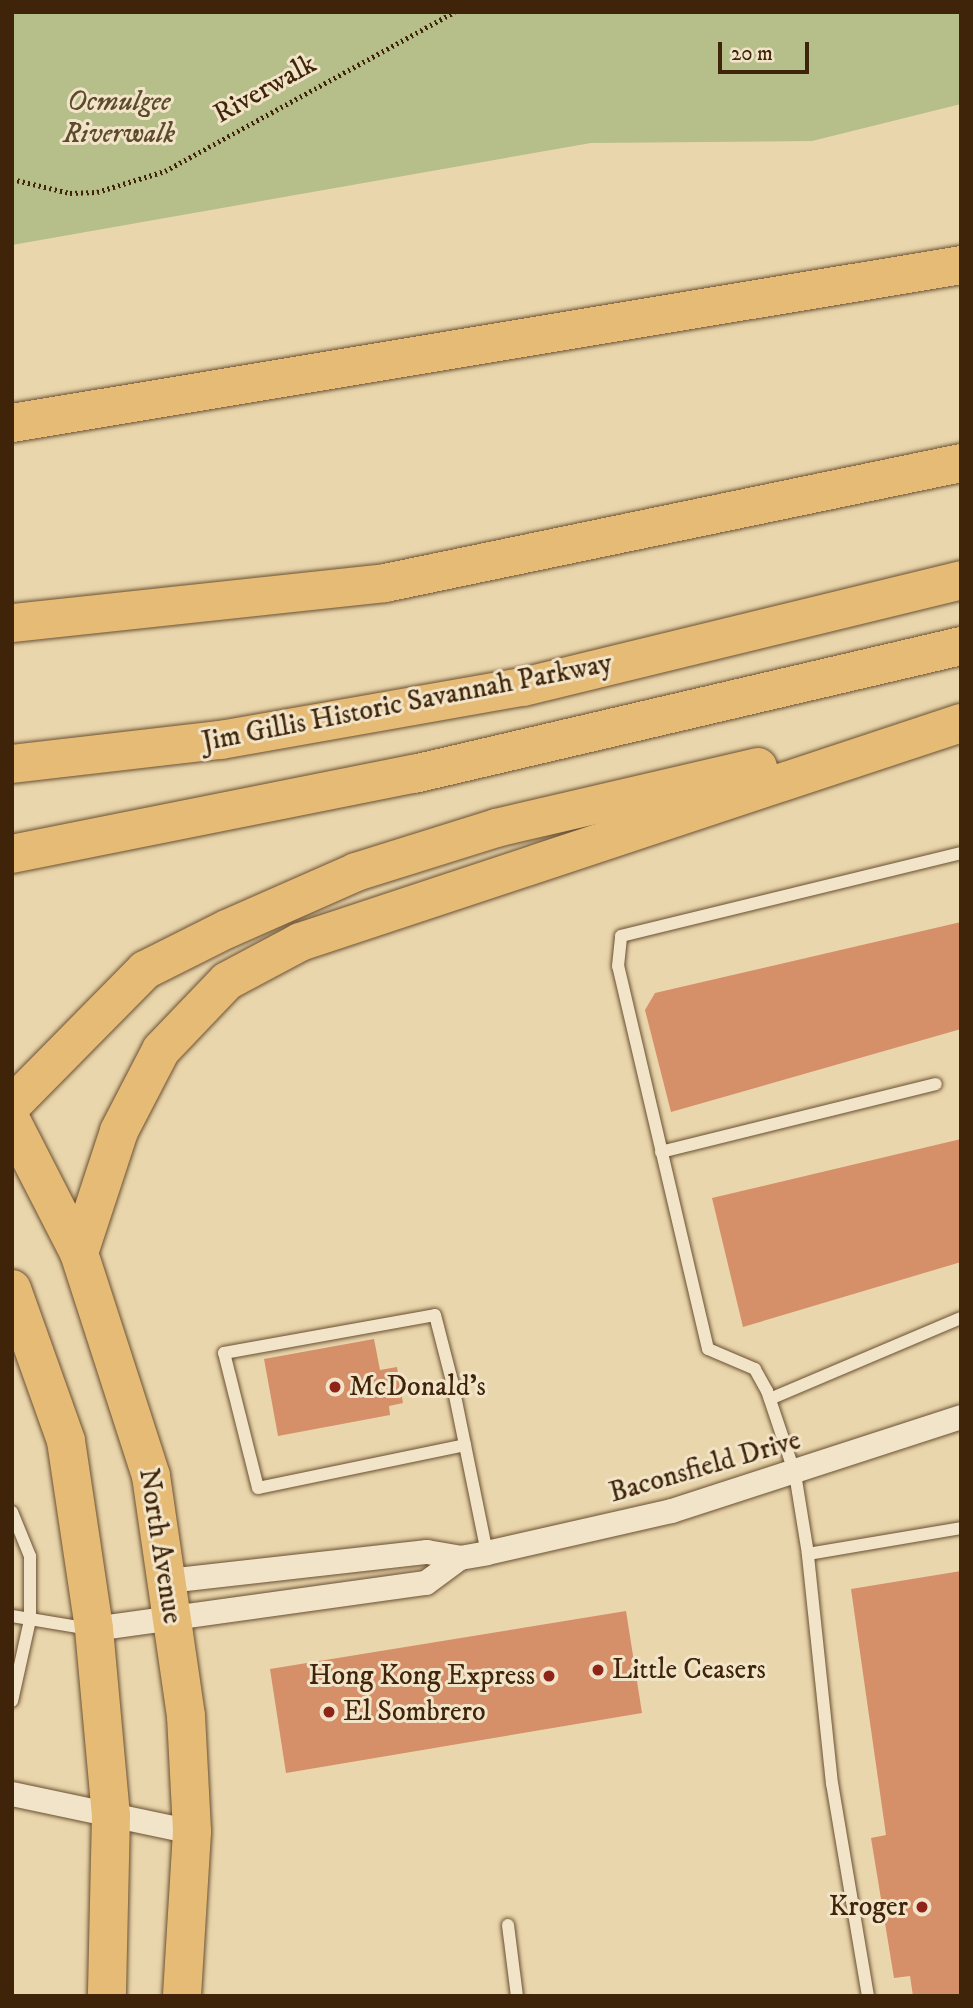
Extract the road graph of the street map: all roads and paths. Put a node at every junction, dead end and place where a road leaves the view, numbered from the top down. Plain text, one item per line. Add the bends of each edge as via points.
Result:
1 (454, 12) edge
2 (12, 179) edge
3 (961, 265) edge
4 (12, 423) edge
5 (961, 463) edge
6 (961, 580) edge
7 (12, 623) edge
8 (961, 646) edge
9 (961, 723) edge
10 (894, 743) junction
11 (12, 764) edge
12 (961, 853) edge
13 (12, 854) edge
14 (936, 1084) dead end
15 (12, 1105) edge
16 (12, 1122) edge
17 (661, 1152) junction
18 (79, 1253) junction
19 (12, 1289) edge
20 (961, 1318) edge
21 (770, 1399) junction
22 (961, 1417) edge
23 (465, 1445) junction
24 (795, 1474) junction
25 (12, 1512) edge
26 (961, 1528) edge
27 (487, 1553) junction
28 (808, 1554) junction
29 (460, 1558) junction
30 (169, 1581) junction
31 (12, 1616) edge
32 (30, 1620) junction
33 (173, 1622) junction
34 (94, 1629) junction
35 (12, 1701) edge
36 (12, 1794) edge
37 (111, 1815) junction
38 (192, 1832) junction
39 (508, 1925) dead end
40 (107, 1996) edge
41 (182, 1996) edge
42 (517, 1996) edge
43 (868, 1996) edge

1 - 2 path, Riverwalk via 153,176 70,193
3 - 4 highway
5 - 7 highway via 385,583
6 - 11 highway, Jim Gillis Historic Savannah Parkway via 523,687 221,740
8 - 13 highway via 55,851
9 - 10 highway
10 - 15 highway via 696,778 496,828 356,872 145,970
10 - 18 highway via 300,942 227,981 161,1050 119,1131
12 - 17 lane via 621,936 618,966
14 - 17 lane
16 - 18 highway, North Avenue
17 - 21 lane via 708,1349 755,1369
18 - 30 highway, North Avenue via 151,1476
19 - 34 highway via 66,1440
20 - 21 lane
21 - 24 lane
22 - 24 street, Baconsfield Drive
23 - 23 lane via 435,1315 224,1353 258,1488
23 - 27 lane
24 - 27 street, Baconsfield Drive via 672,1511
24 - 28 lane
25 - 32 lane via 30,1556
26 - 28 lane
27 - 29 street, Baconsfield Drive
28 - 43 lane via 832,1784
29 - 30 street, Baconsfield Drive via 427,1552
29 - 33 street, Baconsfield Drive via 426,1583
30 - 33 highway, North Avenue
31 - 32 lane
32 - 34 lane
32 - 35 lane
33 - 34 street, Baconsfield Drive
33 - 38 highway, North Avenue
34 - 37 highway
36 - 37 street
37 - 38 street
37 - 40 highway
38 - 41 highway, North Avenue
39 - 42 lane

